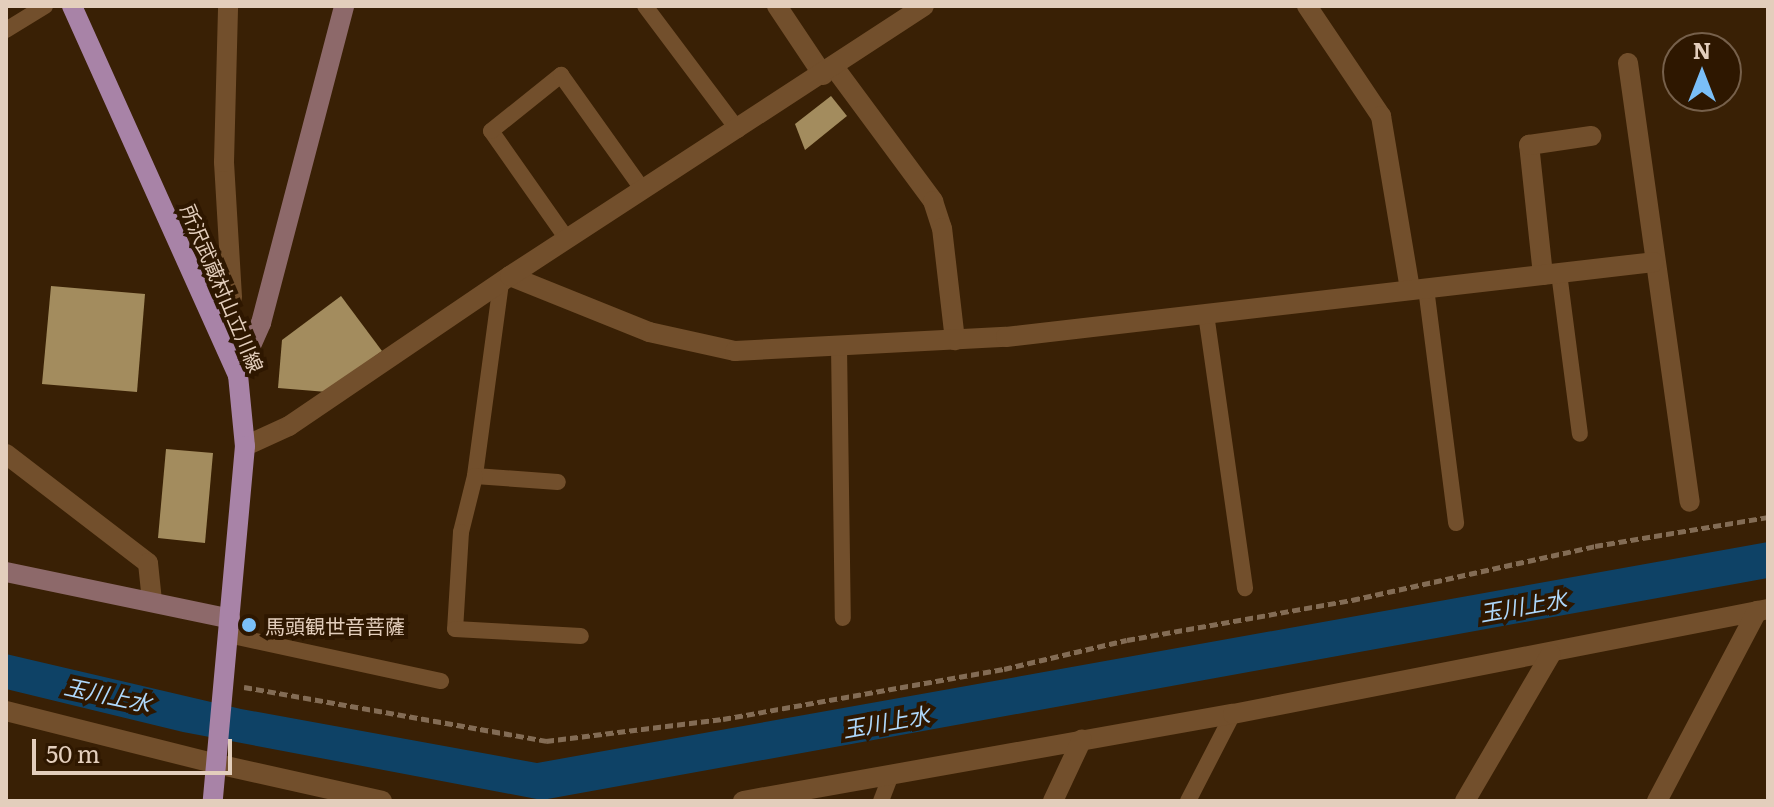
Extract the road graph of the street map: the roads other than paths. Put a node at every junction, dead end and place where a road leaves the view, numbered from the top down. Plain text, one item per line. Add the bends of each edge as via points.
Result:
1 (45, 6) edge
2 (72, 6) edge
3 (228, 6) edge
4 (344, 6) edge
5 (645, 6) edge
6 (777, 6) edge
7 (924, 6) edge
8 (1307, 6) edge
9 (6, 30) edge
10 (1628, 63) dead end
11 (828, 71) junction
12 (738, 130) junction
13 (1591, 136) dead end
14 (643, 190) junction
15 (567, 239) junction
16 (1654, 262) junction
17 (1551, 274) junction
18 (505, 280) junction
19 (1418, 289) junction
20 (1206, 314) junction
21 (215, 321) junction
22 (955, 340) junction
23 (839, 346) junction
24 (238, 375) junction
25 (1580, 434) dead end
26 (245, 446) junction
27 (6, 454) edge
28 (475, 476) junction
29 (558, 482) dead end
30 (1690, 502) dead end
31 (1456, 523) dead end
32 (6, 572) edge
33 (1245, 588) dead end
34 (152, 602) junction
35 (1762, 610) edge
36 (843, 618) dead end
37 (228, 636) junction
38 (581, 636) dead end
39 (1551, 654) junction
40 (441, 681) dead end
41 (6, 711) edge
42 (1233, 714) junction
43 (1082, 739) junction
44 (218, 758) junction
45 (892, 773) junction
46 (213, 801) edge
47 (382, 801) edge
48 (743, 801) edge
49 (881, 801) edge
50 (1053, 801) edge
51 (1188, 801) edge
52 (1465, 801) edge
53 (1657, 801) edge

1 - 9 lane
2 - 21 main road, 所沢武蔵村山立川線
3 - 21 street via 224,162 232,297
4 - 24 street via 261,323
5 - 12 lane
6 - 11 street
7 - 11 street
8 - 19 street via 1381,116
10 - 16 street
11 - 12 street
11 - 22 street via 933,201 942,228
12 - 14 street
13 - 17 street via 1529,145
14 - 15 street
14 - 15 lane via 561,75 491,131
15 - 18 street
16 - 17 street
16 - 30 street
17 - 19 street
17 - 25 lane
18 - 23 street via 649,332 735,351
18 - 26 street via 289,426
18 - 28 lane
19 - 20 street
19 - 31 lane
20 - 22 street
20 - 33 lane
21 - 24 main road, 所沢武蔵村山立川線
22 - 23 street
23 - 36 lane
24 - 26 main road, 所沢武蔵村山立川線
26 - 37 main road, 所沢武蔵村山立川線
27 - 34 street via 148,563
28 - 29 lane
28 - 38 lane via 461,532 455,629
32 - 34 street
34 - 37 street
35 - 39 street
35 - 53 street
37 - 40 lane
37 - 44 main road, 所沢武蔵村山立川線
39 - 42 street
39 - 52 street
41 - 44 street
42 - 43 street
42 - 51 lane
43 - 45 street
43 - 50 street
44 - 46 main road
44 - 47 street
45 - 48 street
45 - 49 lane

